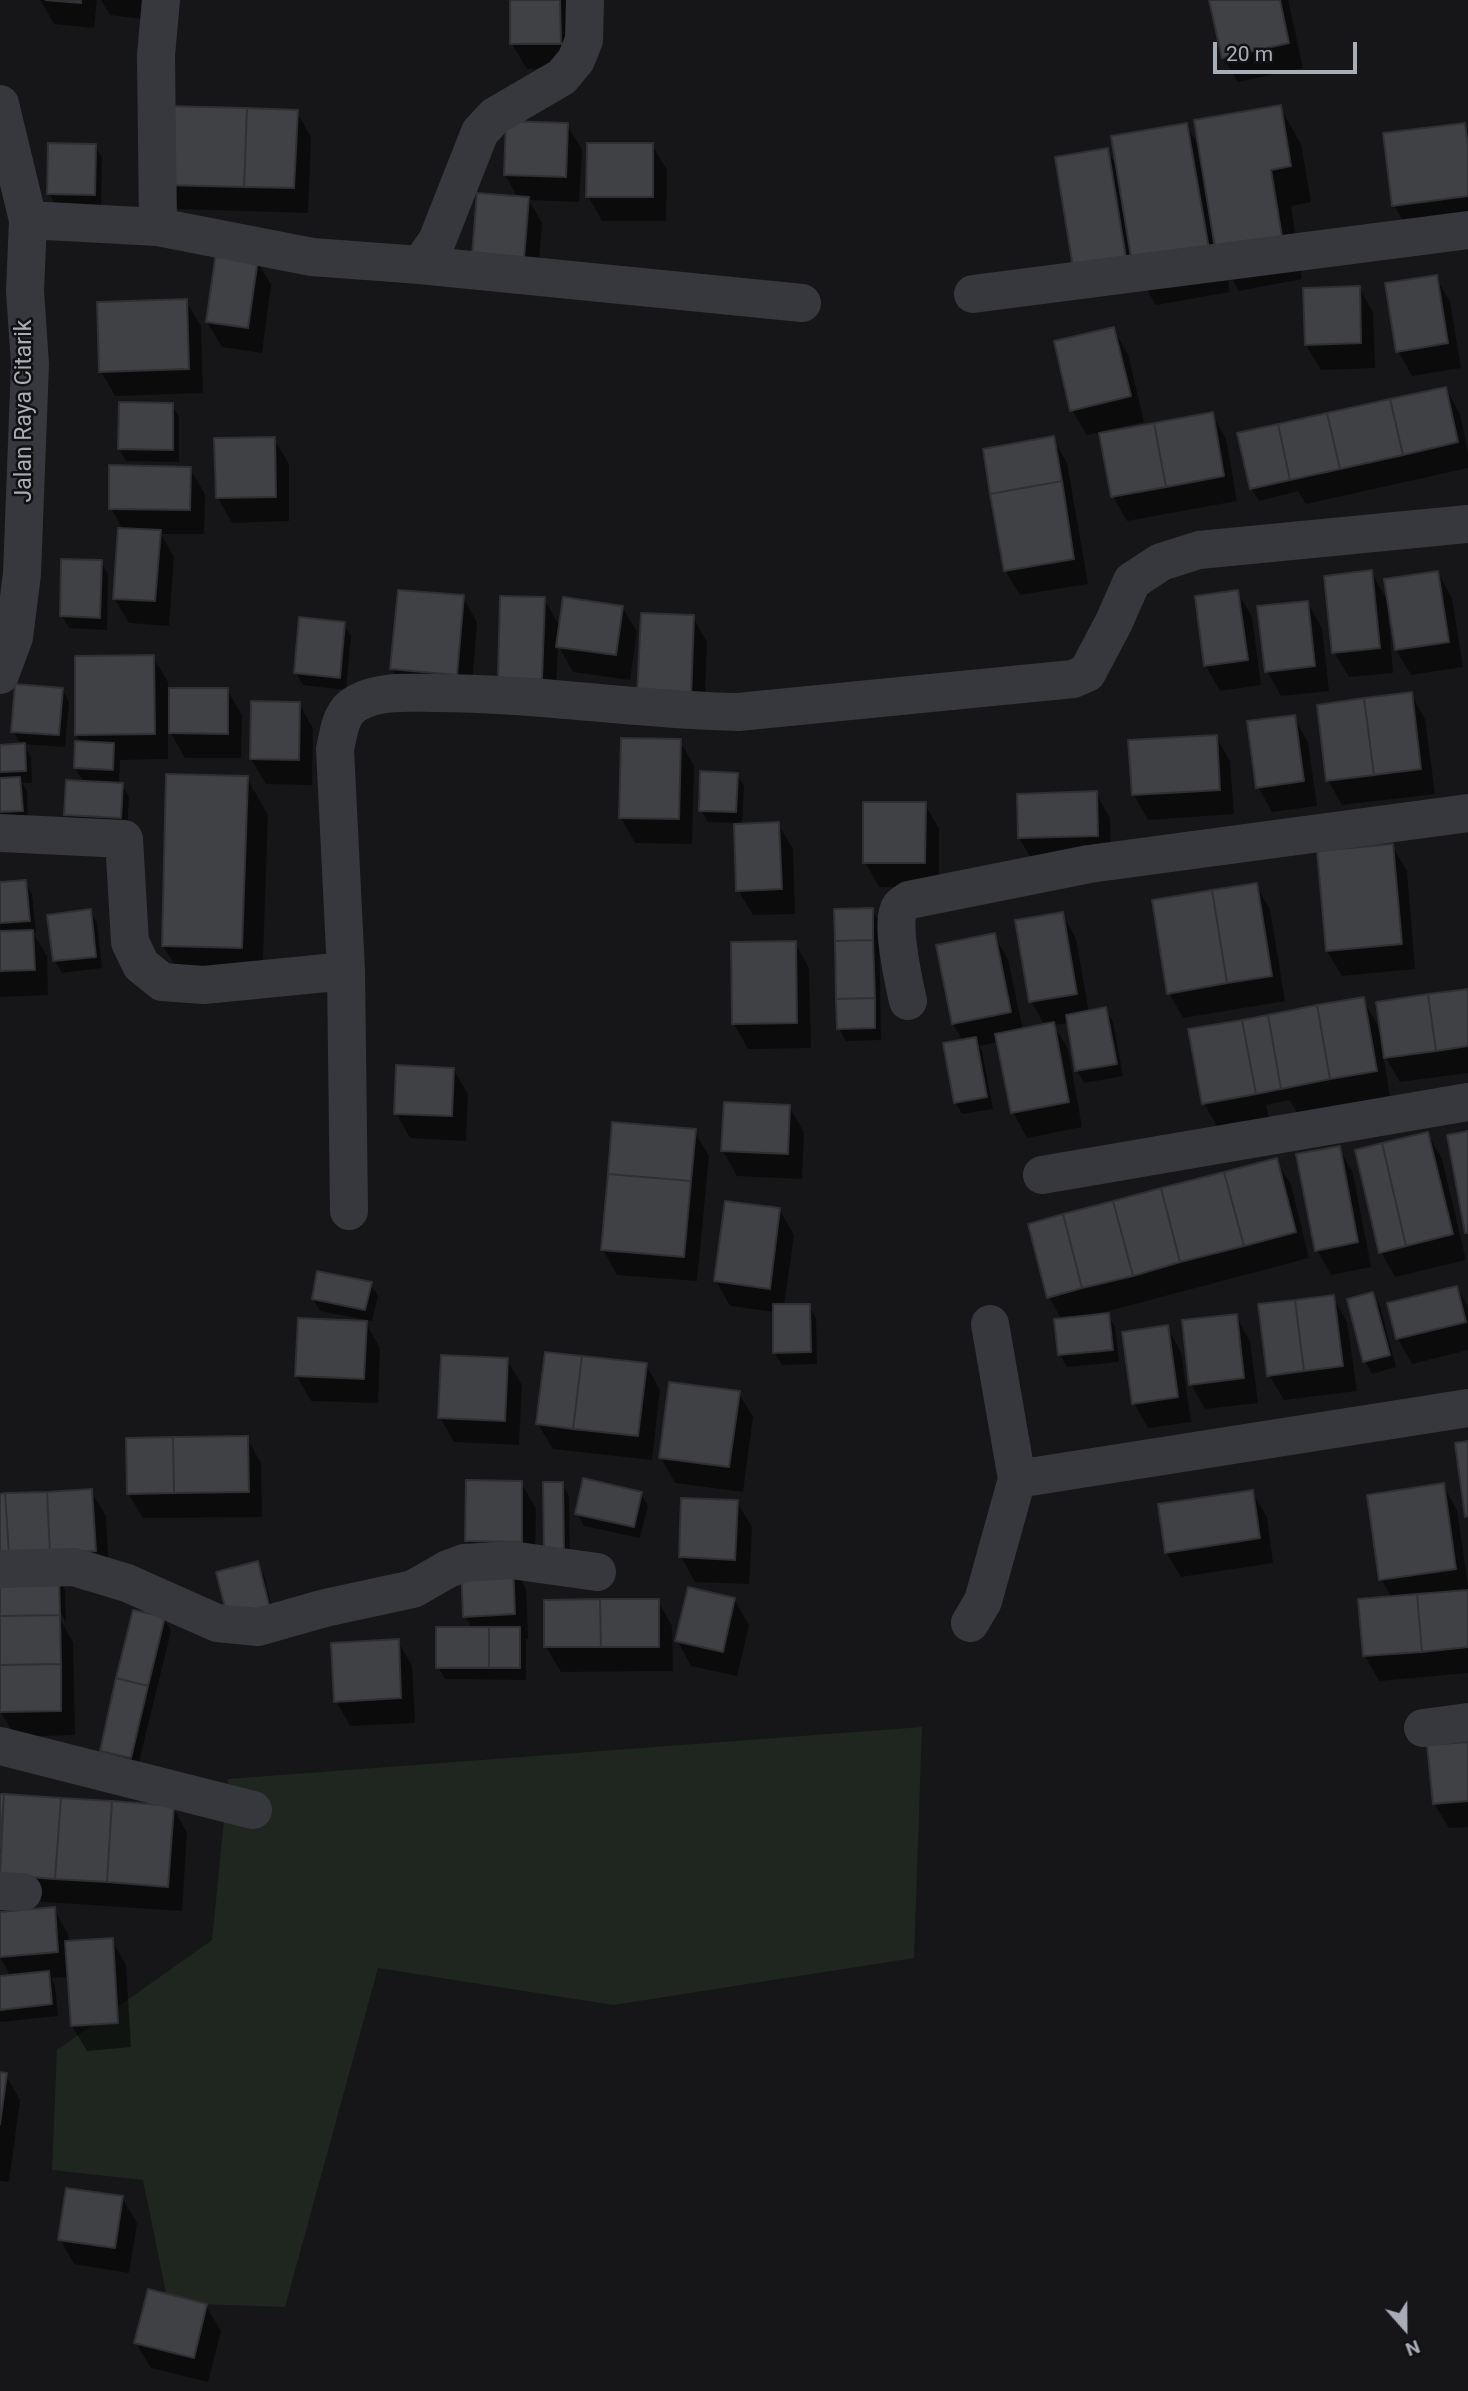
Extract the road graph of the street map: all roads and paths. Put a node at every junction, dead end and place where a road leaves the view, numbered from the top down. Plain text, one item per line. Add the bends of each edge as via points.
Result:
1 (161, 0) edge
2 (586, 0) edge
3 (0, 104) edge
4 (28, 220) junction
5 (158, 227) junction
6 (1468, 230) edge
7 (420, 265) junction
8 (973, 294) dead end
9 (802, 303) dead end
10 (13, 502) edge
11 (1468, 524) edge
12 (0, 675) edge
13 (1468, 813) edge
14 (0, 833) edge
15 (346, 971) junction
16 (908, 1001) dead end
17 (1468, 1102) edge
18 (1042, 1175) dead end
19 (349, 1211) dead end
20 (990, 1324) dead end
21 (1468, 1408) edge
22 (1017, 1479) junction
23 (0, 1569) edge
24 (597, 1572) dead end
25 (970, 1623) dead end
26 (1468, 1722) edge
27 (1423, 1728) dead end
28 (0, 1746) edge
29 (253, 1810) dead end

1 - 5 street via 156,55
2 - 7 street via 584,40 576,60 562,77 495,116 480,132 437,241
3 - 4 street, Jalan Raya Citarik
4 - 5 street
4 - 10 street, Jalan Raya Citarik via 24,291 30,364
5 - 7 street via 312,257
6 - 8 street
7 - 9 street
10 - 12 street, Jalan Raya Citarik via 22,574 14,637
11 - 15 street via 1199,550 1161,562 1132,581 1087,673 1073,679 738,712 481,693 386,693 355,704 343,716 335,749
13 - 16 street via 1089,864 909,900 899,908 897,920
14 - 15 street via 124,839 130,942 141,965 162,982 204,985
15 - 19 street
17 - 18 street
20 - 22 street
21 - 22 street
22 - 25 street via 983,1601
23 - 24 street via 74,1567 127,1583 218,1623 258,1627 412,1589 464,1563 511,1560
26 - 27 street
28 - 29 street

